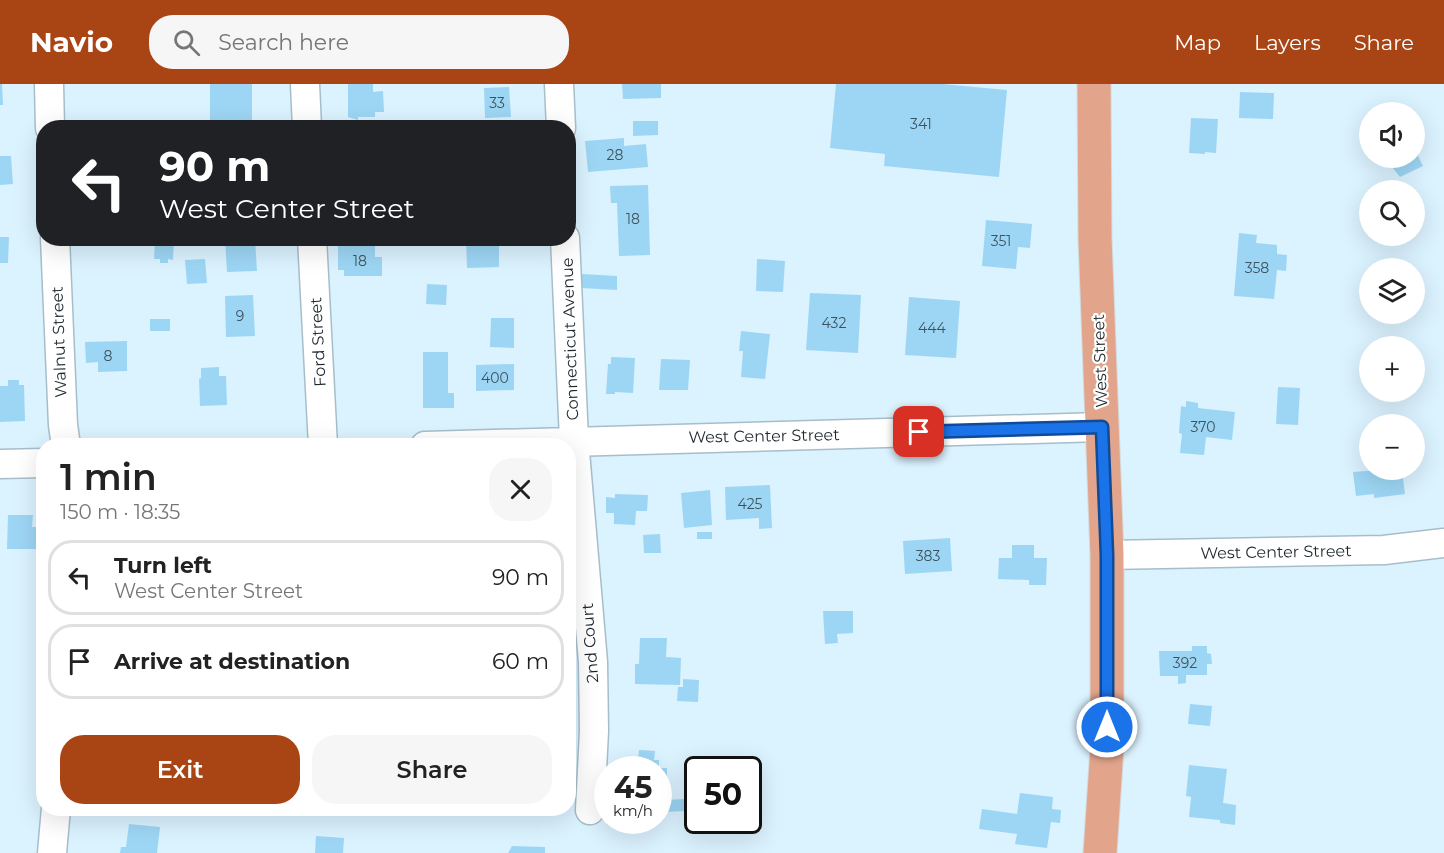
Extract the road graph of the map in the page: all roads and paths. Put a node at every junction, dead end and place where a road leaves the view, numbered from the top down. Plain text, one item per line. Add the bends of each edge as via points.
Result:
1 (49, 84) edge
2 (305, 84) edge
3 (559, 84) edge
4 (1094, 84) edge
5 (51, 120) edge
6 (307, 120) edge
7 (561, 120) edge
8 (55, 246) edge
9 (312, 246) edge
10 (565, 246) edge
11 (1102, 427) junction
12 (65, 438) edge
13 (323, 438) edge
14 (574, 438) edge
15 (576, 440) edge
16 (36, 463) edge
17 (576, 463) edge
18 (0, 464) edge
19 (1444, 543) edge
20 (1107, 555) junction
21 (590, 810) dead end
22 (55, 816) edge
23 (52, 853) edge
24 (1100, 853) edge

1 - 5 street
2 - 6 street
3 - 7 street
4 - 11 main road, West Street
8 - 12 street, Walnut Street
9 - 13 street, Ford Street
10 - 14 street, Connecticut Avenue
11 - 15 street, West Center Street
11 - 20 main road, West Street
16 - 18 street
17 - 21 street, 2nd Court via 593,662
19 - 20 street, West Center Street via 1384,550
20 - 24 main road, West Street via 1107,748
22 - 23 street

